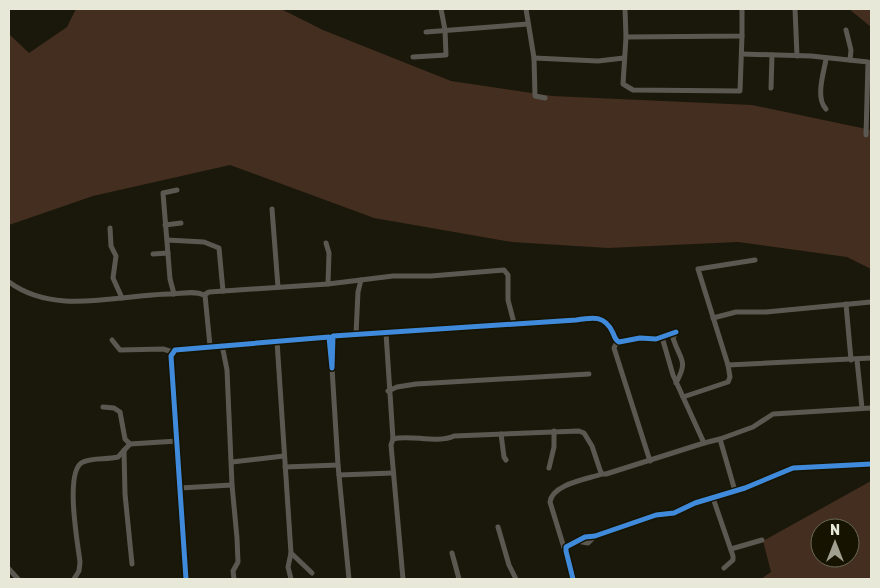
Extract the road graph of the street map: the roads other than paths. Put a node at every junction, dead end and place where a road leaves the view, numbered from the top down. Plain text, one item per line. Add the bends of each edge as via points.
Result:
1 (441, 9) edge
2 (526, 9) edge
3 (625, 9) edge
4 (742, 9) edge
5 (796, 9) edge
6 (528, 24) junction
7 (445, 30) junction
8 (846, 30) dead end
9 (426, 32) dead end
10 (626, 36) junction
11 (742, 36) junction
12 (742, 54) junction
13 (772, 55) junction
14 (797, 56) junction
15 (413, 57) dead end
16 (534, 58) junction
17 (624, 58) junction
18 (826, 59) junction
19 (850, 60) junction
20 (870, 62) edge
21 (770, 88) dead end
22 (545, 98) dead end
23 (826, 109) dead end
24 (869, 115) edge
25 (866, 135) dead end
26 (177, 190) dead end
27 (272, 209) dead end
28 (181, 223) dead end
29 (165, 225) junction
30 (110, 228) dead end
31 (166, 240) junction
32 (326, 242) dead end
33 (168, 253) junction
34 (153, 254) dead end
35 (755, 260) dead end
36 (361, 280) junction
37 (9, 282) edge
38 (328, 284) junction
39 (278, 288) junction
40 (223, 291) junction
41 (174, 294) junction
42 (205, 295) junction
43 (122, 298) junction
44 (871, 302) edge
45 (846, 304) junction
46 (713, 318) junction
47 (514, 323) junction
48 (386, 332) junction
49 (356, 334) junction
50 (663, 337) junction
51 (656, 339) junction
52 (112, 340) dead end
53 (276, 341) junction
54 (617, 342) junction
55 (222, 345) junction
56 (210, 346) junction
57 (662, 346) junction
58 (173, 352) junction
59 (871, 358) edge
60 (851, 360) junction
61 (857, 360) junction
62 (728, 365) junction
63 (332, 368) junction
64 (589, 374) dead end
65 (676, 383) junction
66 (388, 391) junction
67 (682, 397) junction
68 (103, 407) dead end
69 (862, 408) junction
70 (871, 408) edge
71 (554, 430) junction
72 (501, 434) junction
73 (720, 439) junction
74 (393, 440) junction
75 (177, 441) junction
76 (704, 443) junction
77 (130, 444) junction
78 (124, 450) junction
79 (284, 456) junction
80 (506, 460) dead end
81 (650, 461) junction
82 (232, 462) junction
83 (871, 464) edge
84 (338, 465) junction
85 (285, 467) junction
86 (549, 468) dead end
87 (393, 473) junction
88 (339, 474) junction
89 (602, 474) junction
90 (232, 484) junction
91 (180, 488) junction
92 (735, 491) junction
93 (713, 498) junction
94 (498, 527) dead end
95 (762, 540) dead end
96 (731, 549) junction
97 (566, 551) junction
98 (292, 553) junction
99 (452, 554) dead end
100 (132, 564) dead end
101 (724, 568) dead end
102 (9, 569) edge
103 (312, 573) dead end
104 (18, 579) edge
105 (74, 579) edge
106 (186, 579) edge
107 (234, 579) edge
108 (290, 579) edge
109 (349, 579) edge
110 (403, 579) edge
111 (459, 579) edge
112 (516, 579) edge
113 (573, 579) edge

1 - 7 street
2 - 6 street
3 - 10 street
4 - 11 street
5 - 14 street
6 - 7 street
6 - 16 street
7 - 9 street
7 - 15 street via 446,55
8 - 19 street
10 - 11 street
10 - 17 street
11 - 12 street
12 - 13 street
12 - 17 street via 742,88 735,92 626,88 623,84
13 - 14 street
13 - 21 street
14 - 18 street
16 - 17 street via 598,61
16 - 22 street via 535,96
18 - 19 street
18 - 23 street via 821,92
19 - 20 street
20 - 24 street
24 - 25 street
26 - 29 street via 163,193
27 - 39 street
28 - 29 street
29 - 31 street
30 - 43 street via 111,246 116,256 113,278
31 - 33 street
31 - 40 street via 204,242 219,248
32 - 38 street
33 - 34 street
33 - 41 street
35 - 46 street via 698,269
36 - 38 street
36 - 47 street via 504,270 508,275 508,300
36 - 49 street
37 - 43 street via 40,298 77,301
38 - 39 street
39 - 40 street
40 - 42 street
41 - 42 street
41 - 43 street
42 - 56 street
44 - 45 street
45 - 46 street via 736,312
45 - 60 street
46 - 62 street
47 - 48 street
47 - 54 street via 596,317 608,324
48 - 49 street
48 - 66 street
49 - 63 street via 333,336
50 - 51 street
50 - 57 street
50 - 65 street via 676,332 674,338 684,367
51 - 54 street
51 - 57 street
52 - 58 street via 120,350 163,349
53 - 55 street
53 - 63 street via 329,337
53 - 79 street
54 - 81 street via 614,348
55 - 56 street
55 - 82 street via 226,355
56 - 58 street
57 - 65 street
58 - 75 street
59 - 61 street
60 - 61 street
60 - 62 street
61 - 69 street
62 - 67 street via 728,382
63 - 84 street
64 - 66 street via 416,384
65 - 67 street
66 - 74 street
67 - 76 street
68 - 77 street via 120,412 125,439
69 - 70 street
69 - 73 street via 771,415 753,427
71 - 72 street
71 - 86 street
71 - 89 street via 584,433
72 - 74 street via 418,440 400,437
72 - 80 street
73 - 76 street
73 - 92 street
74 - 87 street
75 - 77 street
75 - 91 street
76 - 81 street
77 - 78 street
78 - 100 street
78 - 105 street via 118,457 84,461 79,465 74,507 80,562
79 - 82 street
79 - 85 street
81 - 89 street
82 - 90 street
83 - 92 street via 793,468
84 - 85 street
84 - 88 street
85 - 98 street
87 - 88 street
87 - 110 street
88 - 109 street
89 - 97 street via 559,489 550,497
90 - 91 street
90 - 107 street via 238,562
91 - 106 street
92 - 93 street
93 - 96 street
93 - 97 street via 674,513 585,537
94 - 112 street
95 - 96 street
96 - 101 street via 733,560
97 - 113 street
98 - 103 street
98 - 108 street via 288,567
99 - 111 street
102 - 104 street

